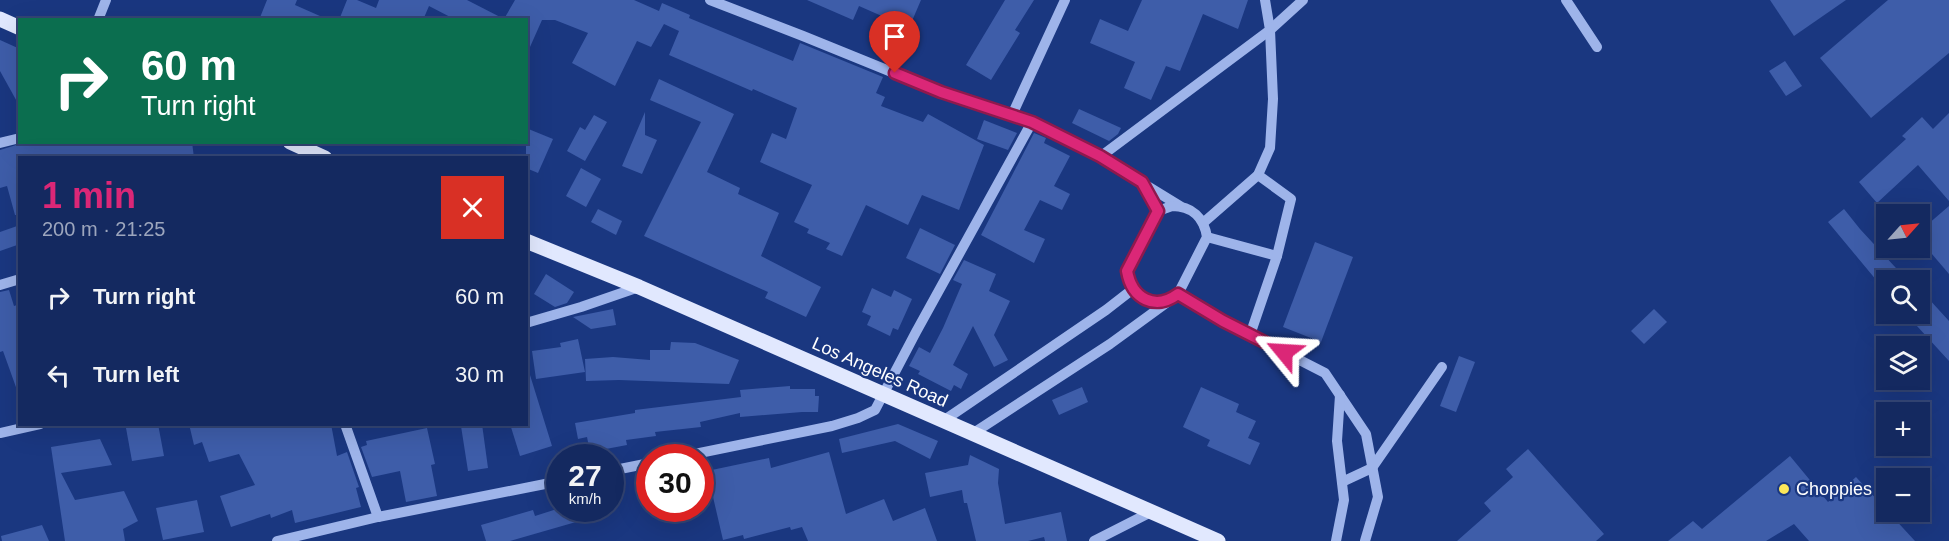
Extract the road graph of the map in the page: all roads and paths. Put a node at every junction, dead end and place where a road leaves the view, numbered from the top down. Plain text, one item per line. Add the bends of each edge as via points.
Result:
1 (106, 0) edge
2 (710, 0) edge
3 (1065, 0) edge
4 (1265, 0) edge
5 (1303, 0) edge
6 (1566, 0) edge
7 (99, 18) edge
8 (0, 19) edge
9 (18, 27) edge
10 (1270, 30) junction
11 (1597, 47) dead end
12 (1012, 115) junction
13 (1032, 122) junction
14 (18, 138) edge
15 (0, 143) edge
16 (294, 144) edge
17 (321, 156) edge
18 (1100, 156) junction
19 (1258, 175) junction
20 (1142, 182) junction
21 (1180, 206) junction
22 (1158, 211) junction
23 (1203, 223) junction
24 (1207, 237) junction
25 (528, 242) edge
26 (1276, 256) junction
27 (18, 280) edge
28 (0, 285) edge
29 (639, 287) junction
30 (1133, 290) junction
31 (1175, 297) junction
32 (528, 322) edge
33 (1250, 335) junction
34 (1442, 367) dead end
35 (884, 394) junction
36 (1340, 395) junction
37 (943, 421) junction
38 (32, 426) edge
39 (346, 426) edge
40 (0, 434) edge
41 (972, 434) junction
42 (714, 450) edge
43 (1372, 468) junction
44 (1342, 482) junction
45 (546, 484) edge
46 (1151, 512) junction
47 (378, 518) junction
48 (277, 541) edge
49 (1094, 541) edge
50 (1218, 541) edge
51 (1336, 541) edge
52 (1365, 541) edge

1 - 7 street
2 - 12 street via 941,92
3 - 12 street
4 - 10 street
5 - 10 street
6 - 11 street
8 - 9 main road
10 - 18 street
10 - 19 street via 1270,148
12 - 13 street
13 - 18 street
13 - 35 street
14 - 15 street
16 - 17 main road
18 - 20 street
19 - 23 street
19 - 26 street via 1291,199
20 - 21 street
20 - 22 street
21 - 22 street
21 - 23 street via 1195,212
22 - 30 street via 1127,271
23 - 24 street
24 - 26 street
24 - 31 street
25 - 29 main road, Los Angeles Road
26 - 33 street
27 - 28 street
29 - 32 street
29 - 35 main road, Los Angeles Road
30 - 31 street via 1148,301
30 - 37 street
31 - 33 street
31 - 41 street
33 - 36 street via 1325,373
34 - 43 street
35 - 37 main road, Los Angeles Road
35 - 42 street via 875,410 858,418
36 - 43 street via 1366,434
36 - 44 street via 1338,441
37 - 41 main road, Los Angeles Road
38 - 40 street
39 - 47 street
41 - 46 main road, Los Angeles Road
43 - 44 street
43 - 52 street via 1378,496
44 - 51 street via 1344,500
45 - 47 street
46 - 49 street
46 - 50 main road, Los Angeles Road
47 - 48 street

